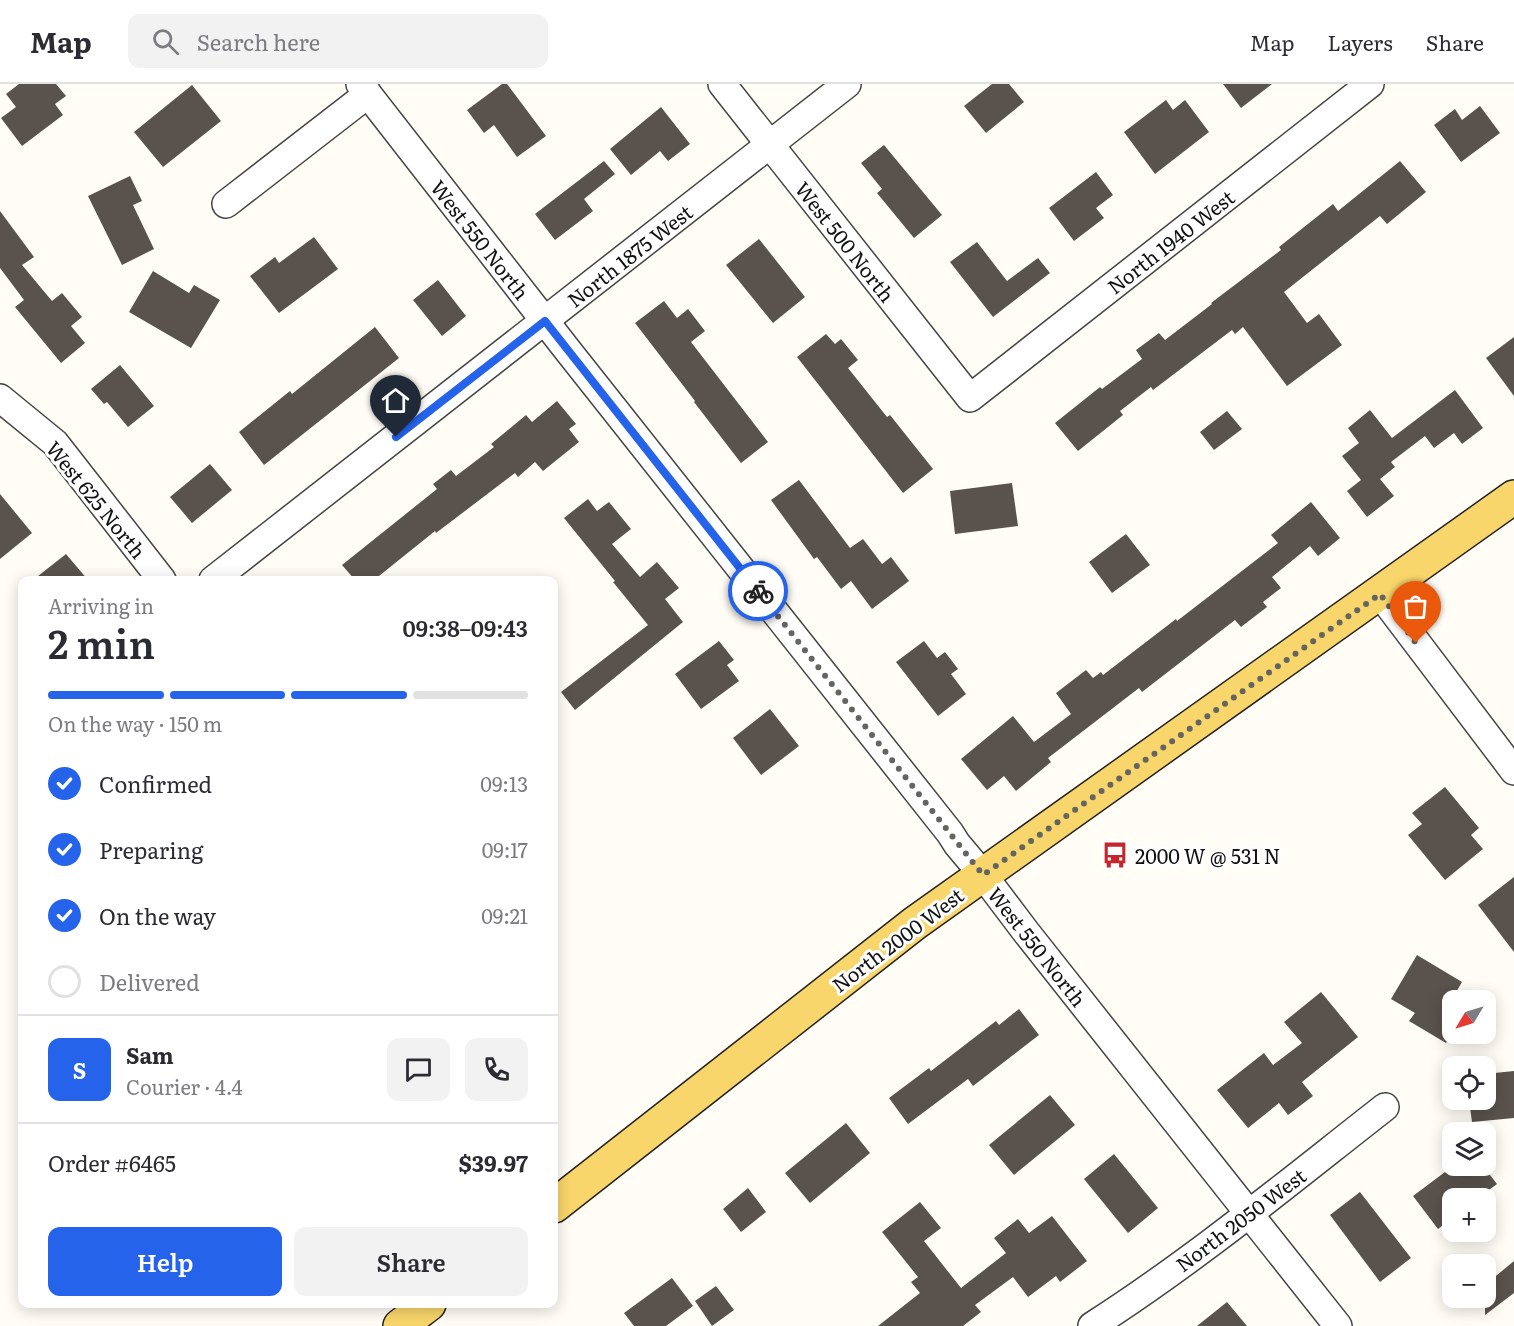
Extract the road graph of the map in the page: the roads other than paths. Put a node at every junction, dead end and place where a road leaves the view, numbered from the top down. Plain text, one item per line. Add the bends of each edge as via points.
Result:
1 (722, 84) edge
2 (847, 84) edge
3 (1370, 84) edge
4 (364, 89) edge
5 (770, 145) junction
6 (226, 204) dead end
7 (545, 321) junction
8 (0, 398) edge
9 (970, 398) joint
10 (1514, 497) edge
11 (159, 576) edge
12 (218, 576) edge
13 (1380, 594) junction
14 (1514, 771) edge
15 (983, 875) junction
16 (1385, 1107) dead end
17 (558, 1203) edge
18 (1250, 1213) junction
19 (424, 1308) edge
20 (400, 1326) edge
21 (1092, 1326) edge
22 (1338, 1326) edge

1 - 5 street, West 500 North
2 - 5 street, North 1875 West
3 - 9 street, North 1940 West
4 - 6 street
4 - 7 street, West 550 North
5 - 7 street, North 1875 West
5 - 9 street, West 500 North
7 - 12 street, North 1875 West
7 - 15 street, West 550 North
8 - 11 street, West 625 North via 54,443
10 - 13 main road, North 2000 West
13 - 14 street
13 - 15 main road, North 2000 West
15 - 17 main road, North 2000 West via 915,923
15 - 18 street, West 550 North
16 - 18 street, North 2050 West
18 - 21 street, North 2050 West
18 - 22 street, West 550 North
19 - 20 main road

